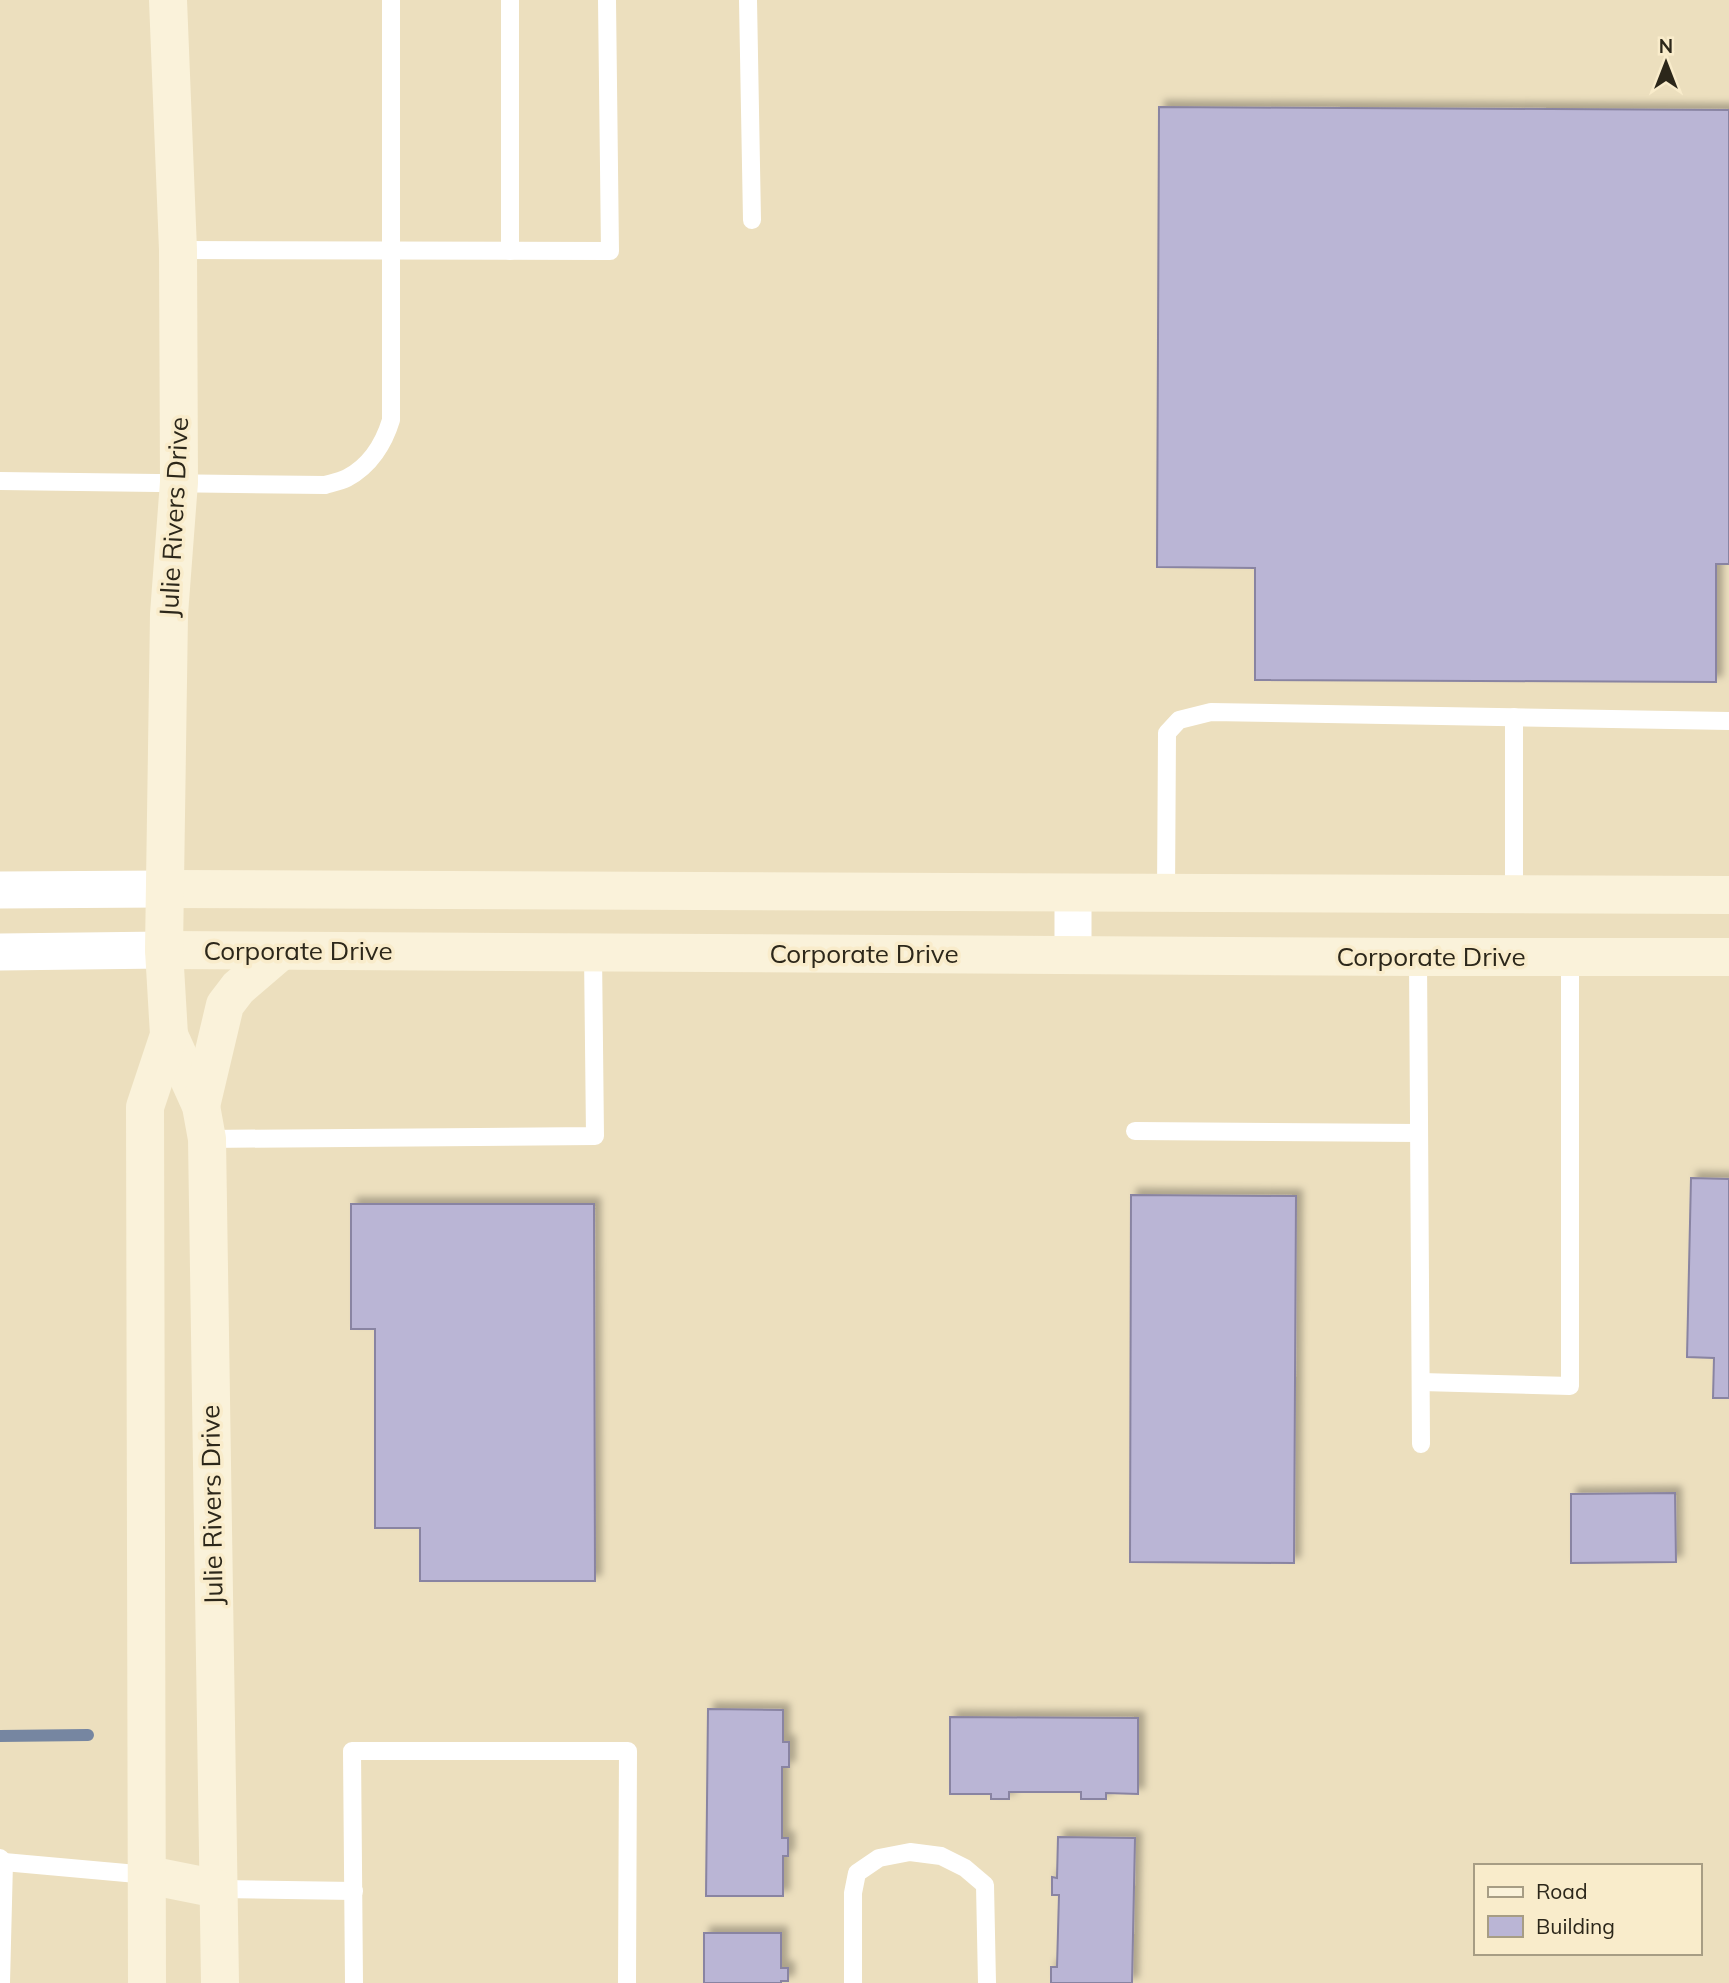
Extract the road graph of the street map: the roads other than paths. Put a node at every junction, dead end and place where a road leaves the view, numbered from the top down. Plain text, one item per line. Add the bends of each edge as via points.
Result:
1 (168, 0) edge
2 (391, 0) edge
3 (510, 0) edge
4 (607, 0) edge
5 (748, 0) edge
6 (752, 220) dead end
7 (178, 250) junction
8 (390, 251) junction
9 (510, 251) junction
10 (0, 481) edge
11 (179, 482) junction
12 (1514, 717) junction
13 (1729, 721) edge
14 (0, 890) edge
15 (165, 890) junction
16 (1073, 893) junction
17 (1514, 893) junction
18 (1166, 894) junction
19 (1729, 895) edge
20 (164, 950) junction
21 (281, 951) junction
22 (0, 952) edge
23 (593, 953) junction
24 (1073, 956) junction
25 (1418, 957) junction
26 (1570, 957) junction
27 (1729, 957) edge
28 (169, 1035) junction
29 (204, 1122) junction
30 (1135, 1131) dead end
31 (1419, 1133) junction
32 (1421, 1382) junction
33 (1421, 1444) dead end
34 (2, 1860) edge
35 (148, 1875) junction
36 (218, 1889) junction
37 (354, 1891) junction
38 (2, 1983) edge
39 (147, 1983) edge
40 (220, 1983) edge
41 (354, 1983) edge
42 (627, 1983) edge
43 (853, 1983) edge
44 (987, 1983) edge

1 - 7 street, Julie Rivers Drive
2 - 8 lane
3 - 9 lane
4 - 9 lane via 610,251
5 - 6 lane
7 - 8 lane
7 - 11 street, Julie Rivers Drive
8 - 9 lane
8 - 11 lane via 391,420 385,439 370,460 348,477 325,485
10 - 11 lane
11 - 15 street, Julie Rivers Drive via 169,614
12 - 13 lane
12 - 17 lane
12 - 18 lane via 1211,712 1179,720 1167,733
14 - 15 street
15 - 16 street
15 - 20 street, Julie Rivers Drive
16 - 18 street
16 - 24 street
17 - 18 street
17 - 19 street
20 - 21 street, Corporate Drive
20 - 22 street, Corporate Drive
20 - 28 street, Julie Rivers Drive
21 - 23 street, Corporate Drive
21 - 29 street via 225,1005
23 - 24 street, Corporate Drive
23 - 29 lane via 595,1136
24 - 25 street, Corporate Drive
25 - 26 street, Corporate Drive
25 - 31 lane
26 - 27 street, Corporate Drive
26 - 32 lane via 1570,1386
28 - 29 street, Julie Rivers Drive
28 - 35 street, Julie Rivers Drive via 145,1107
29 - 36 street, Julie Rivers Drive
30 - 31 lane
31 - 32 lane
32 - 33 lane
34 - 35 lane
34 - 38 lane
35 - 36 street
35 - 39 street, Julie Rivers Drive
36 - 37 lane
36 - 40 street, Julie Rivers Drive
37 - 41 lane
37 - 42 lane via 352,1751 628,1751
43 - 44 lane via 857,1873 879,1858 910,1852 941,1856 985,1885

